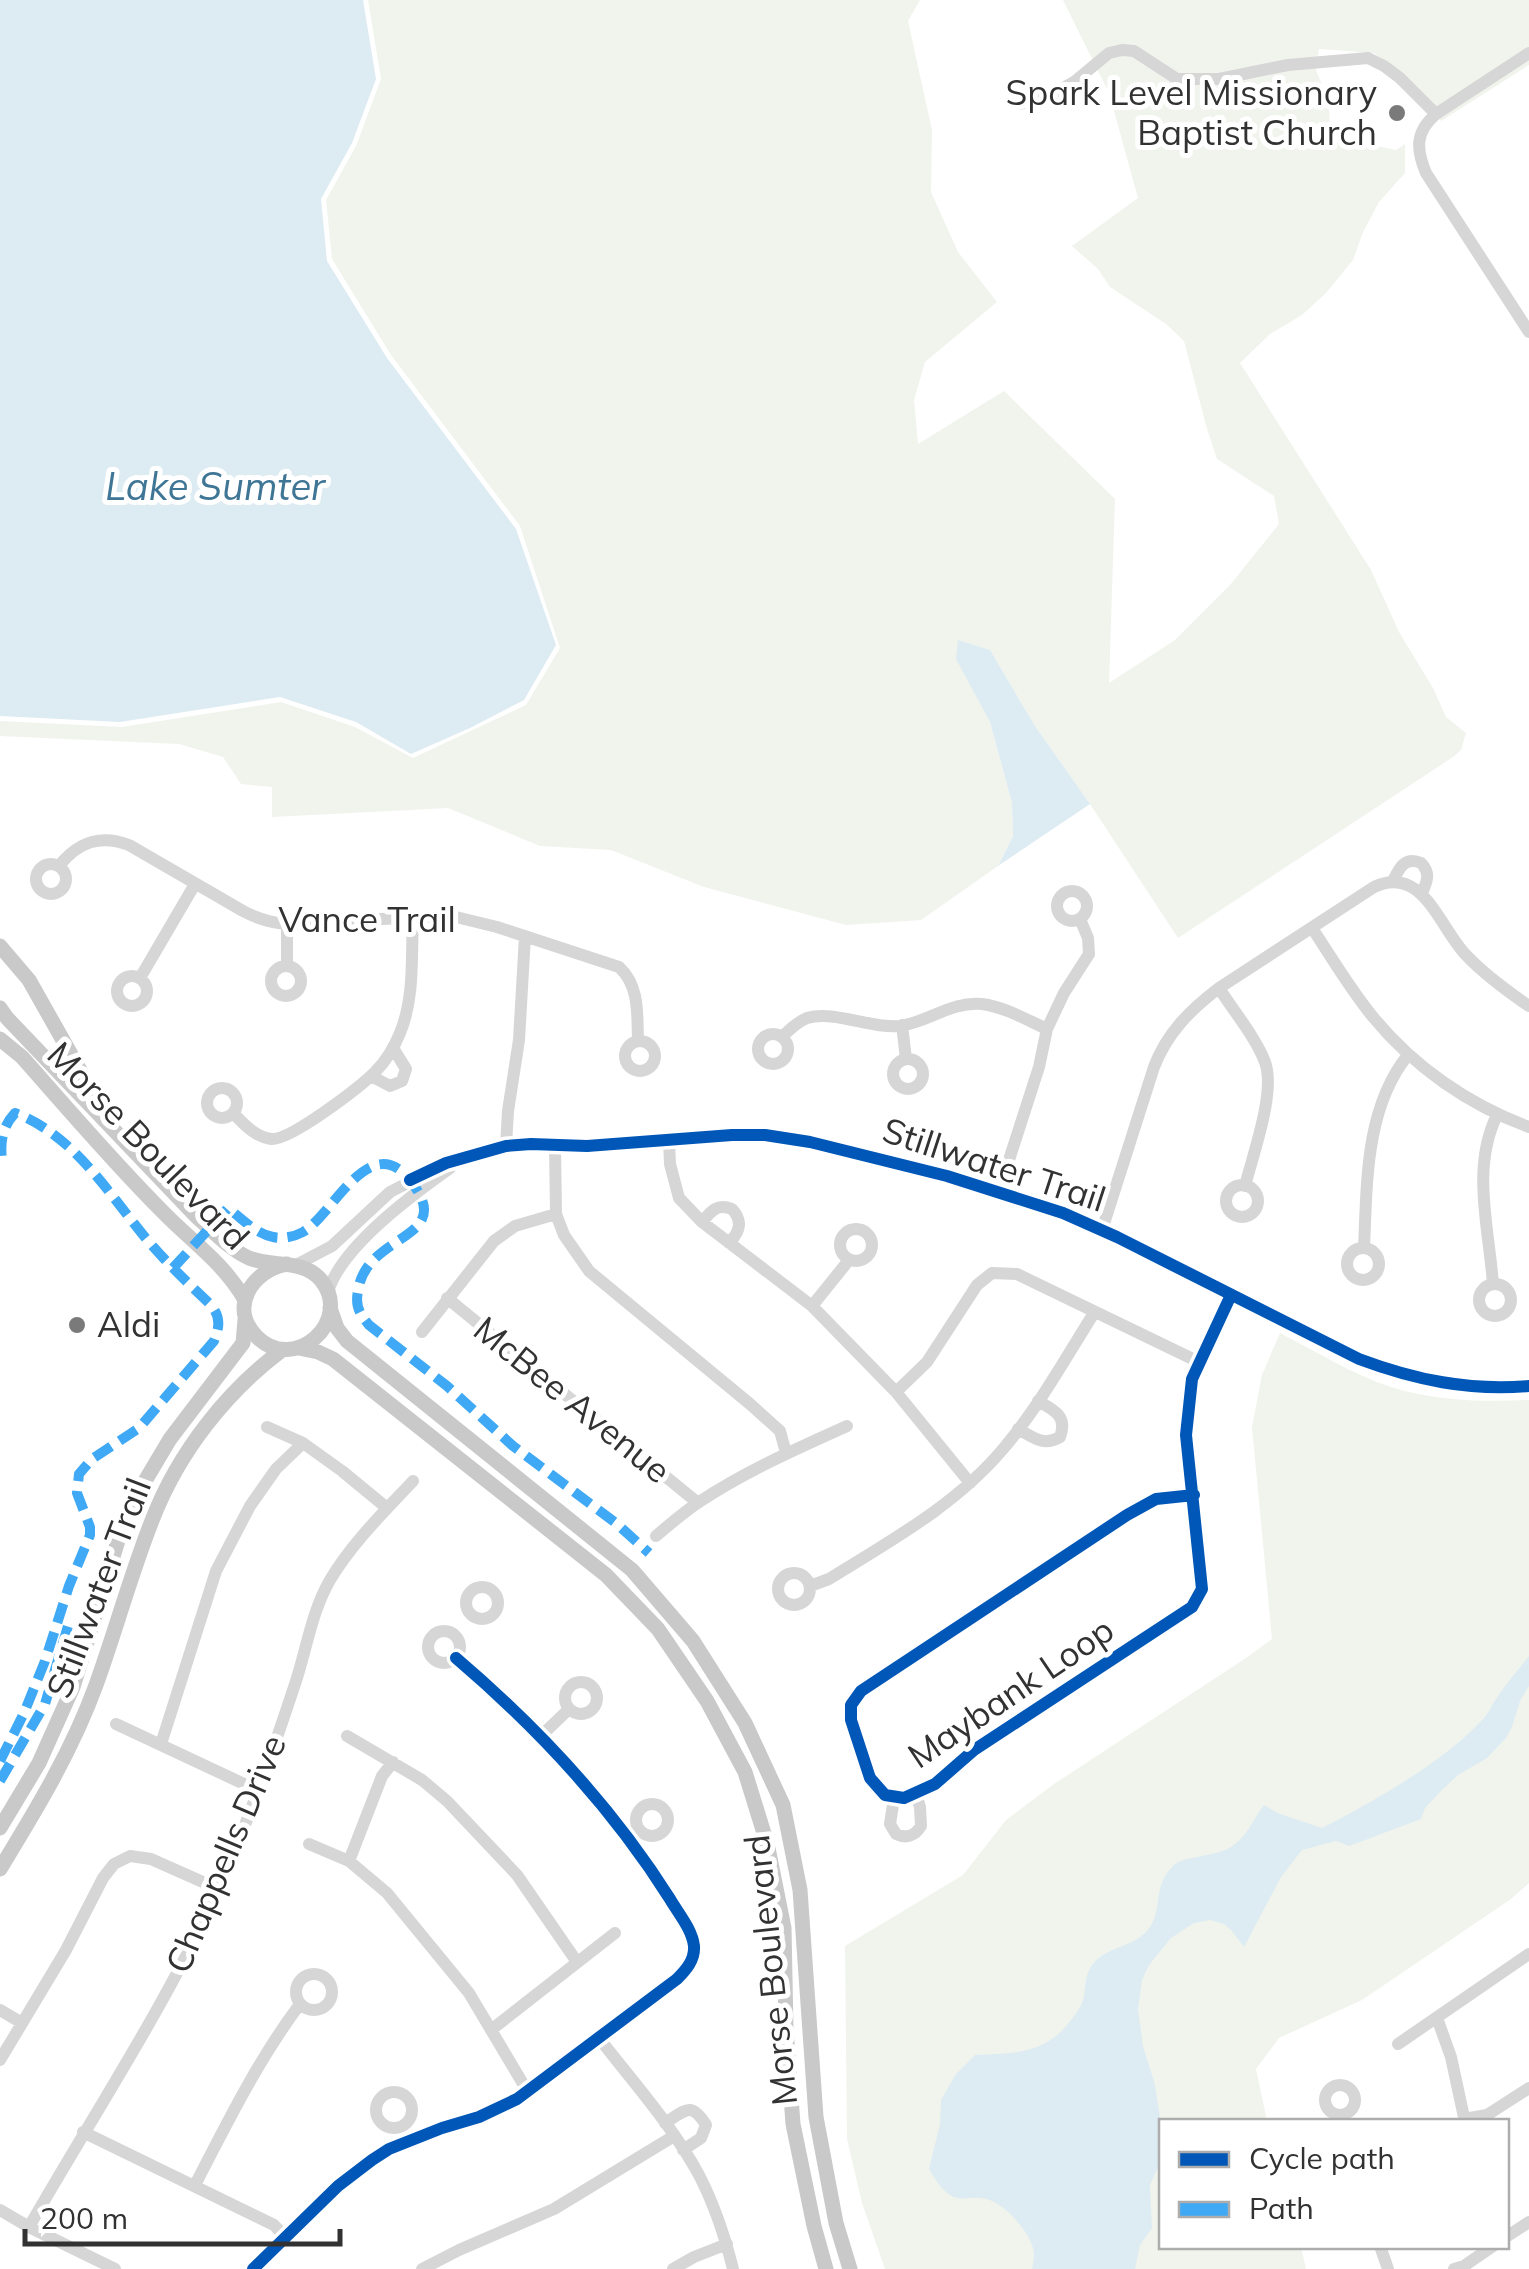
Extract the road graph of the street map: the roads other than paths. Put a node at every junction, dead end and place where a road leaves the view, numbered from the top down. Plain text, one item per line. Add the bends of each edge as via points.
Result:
1 (1529, 53) edge
2 (1020, 104) dead end
3 (1436, 114) junction
4 (1529, 332) edge
5 (59, 866) dead end
6 (1393, 881) junction
7 (195, 884) junction
8 (1422, 894) junction
9 (413, 917) junction
10 (1080, 919) dead end
11 (287, 924) junction
12 (1312, 928) junction
13 (525, 936) junction
14 (0, 946) edge
15 (287, 966) dead end
16 (140, 978) dead end
17 (1219, 988) junction
18 (1529, 1006) edge
19 (0, 1008) edge
20 (902, 1026) junction
21 (1047, 1029) junction
22 (782, 1036) dead end
23 (0, 1039) edge
24 (638, 1041) dead end
25 (393, 1048) junction
26 (1408, 1055) junction
27 (906, 1059) dead end
28 (371, 1076) junction
29 (233, 1113) dead end
30 (1496, 1115) junction
31 (110, 1125) junction
32 (1529, 1128) edge
33 (670, 1140) junction
34 (555, 1144) junction
35 (506, 1146) junction
36 (470, 1155) junction
37 (1245, 1186) dead end
38 (999, 1190) junction
39 (556, 1214) junction
40 (702, 1222) junction
41 (1102, 1230) junction
42 (729, 1244) junction
43 (1364, 1248) dead end
44 (848, 1260) dead end
45 (292, 1265) junction
46 (1493, 1284) dead end
47 (1231, 1296) junction
48 (447, 1298) junction
49 (329, 1300) junction
50 (812, 1306) junction
51 (245, 1308) junction
52 (1094, 1313) junction
53 (422, 1332) dead end
54 (291, 1349) junction
55 (1199, 1362) junction
56 (1529, 1386) edge
57 (896, 1392) junction
58 (1038, 1401) junction
59 (847, 1426) dead end
60 (267, 1428) dead end
61 (1018, 1429) junction
62 (304, 1444) junction
63 (786, 1453) junction
64 (413, 1481) dead end
65 (970, 1483) junction
66 (1194, 1495) junction
67 (698, 1503) junction
68 (387, 1508) junction
69 (656, 1536) dead end
70 (810, 1586) dead end
71 (472, 1616) dead end
72 (456, 1636) junction
73 (456, 1658) junction
74 (569, 1709) dead end
75 (116, 1724) dead end
76 (347, 1736) dead end
77 (541, 1736) junction
78 (161, 1744) junction
79 (393, 1762) junction
80 (260, 1791) junction
81 (916, 1794) junction
82 (894, 1798) junction
83 (0, 1828) edge
84 (309, 1844) dead end
85 (349, 1861) junction
86 (0, 1869) edge
87 (217, 1891) junction
88 (615, 1933) dead end
89 (1529, 1954) edge
90 (576, 1962) junction
91 (300, 2004) dead end
92 (0, 2010) edge
93 (1437, 2018) junction
94 (22, 2023) junction
95 (491, 2030) junction
96 (599, 2038) junction
97 (1398, 2044) dead end
98 (2, 2052) edge
99 (1529, 2088) edge
100 (528, 2092) junction
101 (1465, 2119) edge
102 (1469, 2119) edge
103 (665, 2123) junction
104 (401, 2126) dead end
105 (83, 2132) junction
106 (674, 2136) junction
107 (408, 2142) junction
108 (684, 2150) junction
109 (195, 2185) junction
110 (0, 2210) edge
111 (28, 2227) junction
112 (286, 2238) junction
113 (726, 2244) junction
114 (1489, 2249) edge
115 (115, 2269) edge
116 (253, 2269) edge
117 (422, 2269) edge
118 (673, 2269) edge
119 (733, 2269) edge
120 (826, 2269) edge
121 (850, 2269) edge
122 (1454, 2269) edge

1 - 3 street
2 - 3 street via 1074,82 1109,53 1134,51 1178,80 1368,58
3 - 4 street via 1420,137 1426,173
5 - 7 street, Vance Trail via 86,843 109,840
6 - 8 street
6 - 8 street via 1404,863 1421,863 1428,873
6 - 12 street
7 - 11 street, Vance Trail via 259,920
7 - 16 street
8 - 18 street via 1463,952
9 - 11 street, Vance Trail
9 - 13 street, Vance Trail via 470,919
9 - 25 street via 409,1004
10 - 21 street via 1088,954
11 - 15 street
12 - 17 street
12 - 26 street
13 - 24 street, Vance Trail via 627,974
13 - 35 street
14 - 31 main road, Morse Boulevard via 29,980
17 - 37 street via 1268,1075
17 - 41 street via 1186,1016 1159,1053
19 - 31 main road, Morse Boulevard
20 - 21 street via 950,1007 985,1004
20 - 22 street via 808,1018
20 - 27 street
21 - 38 street
23 - 51 main road, Morse Boulevard via 163,1213 220,1264
25 - 28 street
25 - 28 street via 406,1068 402,1081 390,1086
26 - 30 street
26 - 43 street via 1376,1118
28 - 29 street via 283,1138 260,1135
30 - 32 street
30 - 46 street via 1482,1170
31 - 45 main road, Morse Boulevard via 226,1243 262,1263
33 - 34 street, Stillwater Trail
33 - 38 street, Stillwater Trail via 765,1136 810,1142
33 - 40 street via 679,1198
34 - 35 street, Stillwater Trail
34 - 39 street
35 - 36 street, Stillwater Trail
36 - 45 street, Stillwater Trail via 390,1192 332,1246
36 - 49 street, Stillwater Trail via 367,1237 338,1268
38 - 41 street, Stillwater Trail
39 - 48 street via 504,1232
39 - 63 street via 588,1271 780,1431
40 - 42 street
40 - 42 street via 719,1206 732,1209 740,1225
41 - 47 street, Stillwater Trail
42 - 50 street
44 - 50 street
45 - 49 main road via 310,1270
45 - 51 main road via 264,1271 249,1289
47 - 55 street, Maybank Loop
47 - 56 street, Stillwater Trail via 1358,1360 1413,1378 1485,1388
48 - 53 street
48 - 67 street, McBee Avenue
49 - 54 main road via 321,1334
49 - 121 main road, Morse Boulevard via 346,1341 632,1570 694,1641 745,1723 782,1806 800,1890 816,2117
50 - 57 street
51 - 54 main road via 258,1339
51 - 83 main road, Stillwater Trail via 243,1343 139,1491 73,1687
52 - 55 street
52 - 57 street via 1017,1274 992,1273 927,1362
52 - 58 street
54 - 86 main road, Stillwater Trail via 236,1388 182,1458 154,1516 95,1688 52,1785
54 - 120 main road, Morse Boulevard via 333,1358 606,1575 658,1629 707,1701 745,1772 768,1842 784,1928 794,2124
55 - 66 street, Maybank Loop via 1186,1435
57 - 65 street
58 - 61 street
58 - 61 street via 1061,1417 1060,1437 1042,1442
59 - 63 street
60 - 62 street
61 - 65 street
62 - 68 street
62 - 78 street via 250,1506 216,1571
63 - 67 street
64 - 68 street, Chappells Drive
65 - 70 street via 938,1510
66 - 81 street, Maybank Loop via 1202,1588 1192,1607
66 - 82 street, Maybank Loop via 1156,1499 1127,1515 861,1691 850,1720 870,1778
67 - 69 street
68 - 80 street, Chappells Drive via 328,1583
71 - 72 street
72 - 73 street
72 - 73 street via 440,1632 428,1648 436,1661
73 - 77 street
74 - 77 street
75 - 78 street
76 - 79 street
77 - 96 street via 633,1833 692,1936 686,1971
78 - 80 street
79 - 85 street
79 - 90 street via 447,1802 517,1875
80 - 87 street, Chappells Drive
81 - 82 street, Maybank Loop
81 - 82 street, Maybank Loop via 920,1826 913,1835 896,1834 890,1824
84 - 85 street
85 - 95 street via 388,1893
87 - 94 street via 151,1859 120,1860 103,1878
87 - 105 street, Chappells Drive
88 - 90 street
89 - 93 street
90 - 95 street
91 - 109 street
92 - 94 street
93 - 97 street
93 - 101 street
94 - 98 street
95 - 100 street
96 - 100 street
96 - 103 street
99 - 102 street
100 - 107 street
103 - 106 street
103 - 108 street via 684,2111 698,2112 705,2132
104 - 107 street
105 - 109 street
105 - 111 street, Chappells Drive
106 - 108 street
106 - 117 street via 554,2209
107 - 112 street via 347,2178
108 - 113 street
109 - 112 street via 274,2225
110 - 111 street
111 - 115 street
112 - 116 street
113 - 118 street
113 - 119 street
114 - 122 street

